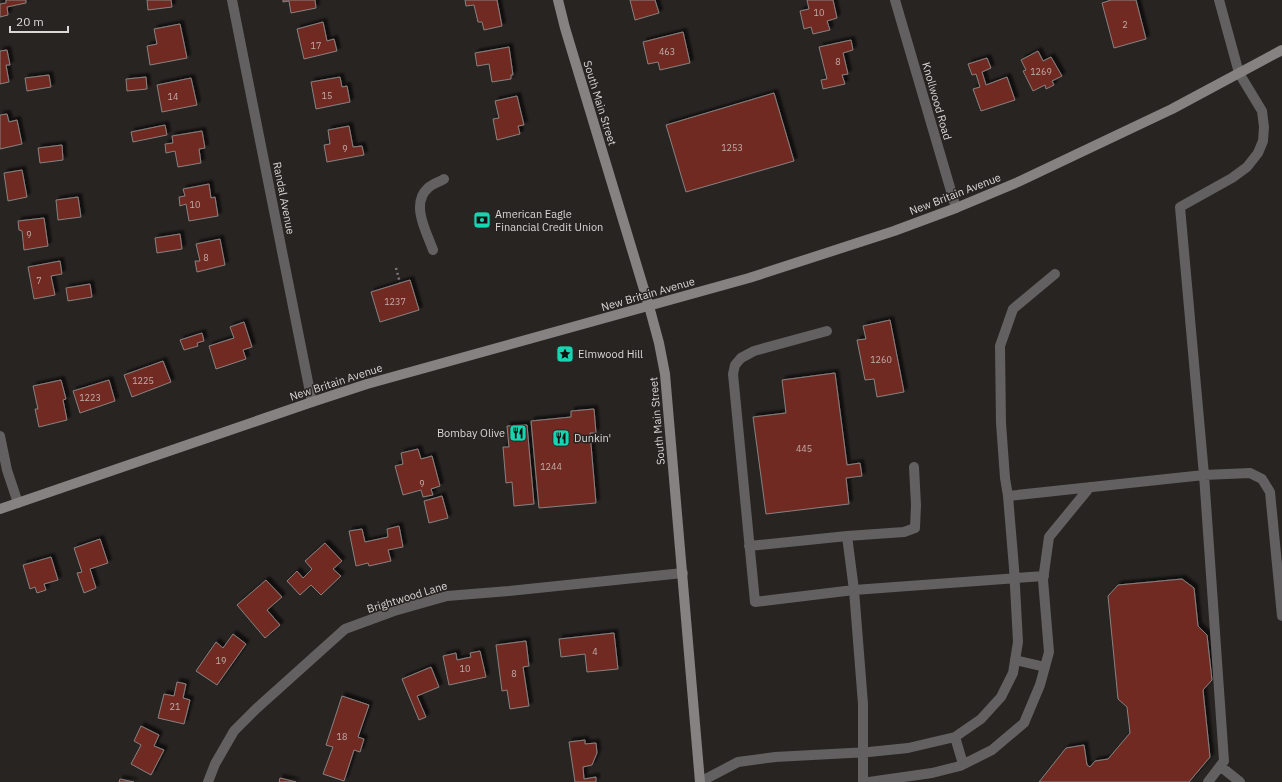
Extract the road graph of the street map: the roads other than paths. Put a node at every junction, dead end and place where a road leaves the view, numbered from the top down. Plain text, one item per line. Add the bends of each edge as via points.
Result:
1 (232, 0) edge
2 (558, 0) edge
3 (895, 0) edge
4 (1219, 0) edge
5 (1282, 50) edge
6 (1239, 73) junction
7 (444, 179) dead end
8 (956, 208) junction
9 (433, 250) dead end
10 (1055, 274) dead end
11 (649, 306) junction
12 (827, 331) dead end
13 (312, 402) junction
14 (0, 436) edge
15 (914, 467) dead end
16 (1204, 475) junction
17 (1090, 487) junction
18 (1008, 496) junction
19 (18, 503) junction
20 (0, 510) edge
21 (847, 536) junction
22 (749, 546) junction
23 (683, 573) junction
24 (1044, 576) junction
25 (1015, 577) junction
26 (854, 590) junction
27 (1282, 616) edge
28 (1015, 660) junction
29 (1045, 668) junction
30 (955, 737) junction
31 (863, 753) junction
32 (963, 764) junction
33 (1220, 766) junction
34 (208, 782) edge
35 (701, 782) edge
36 (863, 782) edge
37 (869, 782) edge
38 (1208, 782) edge
39 (1240, 782) edge

1 - 13 street, Randal Avenue
2 - 11 main road, South Main Street
3 - 8 street, Knollwood Road
4 - 6 street
5 - 6 main road, New Britain Avenue
6 - 8 main road, New Britain Avenue via 1166,112 1018,182
6 - 16 street via 1262,111 1263,141 1258,153 1247,167 1232,178 1180,207
7 - 9 street via 427,189 420,202 420,213
8 - 11 main road, New Britain Avenue via 825,254
10 - 18 street via 1013,309 1000,346 1001,423 1004,478
11 - 13 main road, New Britain Avenue via 417,370
11 - 23 main road, South Main Street via 664,374
12 - 22 street via 754,351 741,358 735,365 733,374
13 - 19 main road, New Britain Avenue
14 - 19 street via 7,470
15 - 21 street via 915,528 904,532
16 - 17 street
16 - 27 street via 1250,473 1262,479 1270,492
16 - 33 street via 1224,761
17 - 18 street
17 - 24 street via 1049,537
18 - 25 street
19 - 20 main road, New Britain Avenue
21 - 22 street
21 - 26 street
22 - 26 street via 755,602
23 - 34 street, Brightwood Lane via 447,596 394,611 345,629 234,731
23 - 35 main road, South Main Street
24 - 25 street
24 - 29 street via 1049,652
25 - 26 street
25 - 28 street via 1018,642
26 - 31 street via 863,704
28 - 29 street
28 - 30 street via 1014,673 1001,697 981,719
29 - 32 street via 1024,723 992,750
30 - 31 street via 908,748
30 - 32 street
31 - 35 street via 775,757 738,762
31 - 36 street
32 - 37 street via 932,773
33 - 38 street
33 - 39 street

